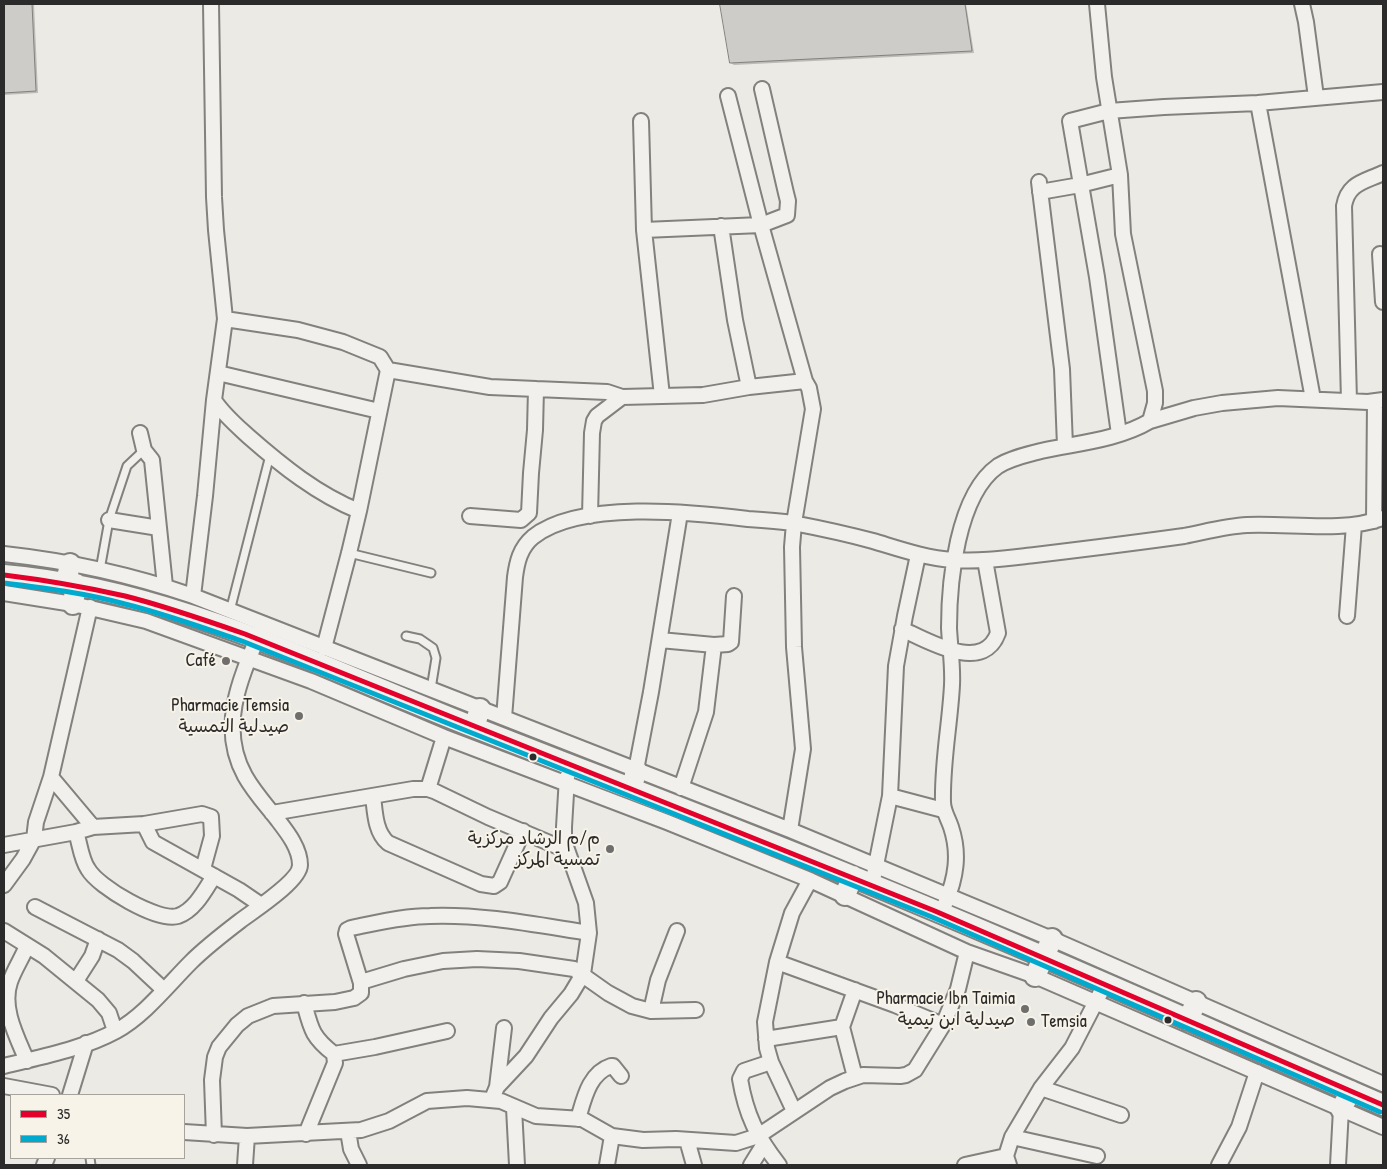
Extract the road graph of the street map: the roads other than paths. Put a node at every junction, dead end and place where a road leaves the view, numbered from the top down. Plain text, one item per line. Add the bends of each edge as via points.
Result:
1 (211, 4) edge
2 (1097, 4) edge
3 (1302, 4) edge
4 (762, 89) dead end
5 (1383, 92) edge
6 (728, 96) dead end
7 (1316, 97) junction
8 (1258, 104) junction
9 (1109, 111) junction
10 (641, 122) dead end
11 (1383, 173) edge
12 (1120, 175) junction
13 (1080, 185) junction
14 (761, 225) junction
15 (721, 226) junction
16 (644, 230) junction
17 (1380, 254) dead end
18 (1383, 302) edge
19 (225, 319) junction
20 (388, 370) junction
21 (218, 373) junction
22 (806, 381) junction
23 (749, 387) junction
24 (536, 389) junction
25 (662, 396) junction
26 (622, 397) junction
27 (1313, 399) junction
28 (214, 400) junction
29 (1349, 401) junction
30 (1379, 401) edge
31 (380, 411) junction
32 (1150, 421) junction
33 (140, 433) dead end
34 (1119, 434) junction
35 (1065, 446) junction
36 (144, 450) junction
37 (270, 455) junction
38 (358, 511) junction
39 (680, 513) junction
40 (470, 516) dead end
41 (590, 516) junction
42 (109, 520) junction
43 (1379, 520) edge
44 (794, 524) junction
45 (1354, 525) junction
46 (159, 528) junction
47 (350, 553) junction
48 (4, 554) edge
49 (918, 555) junction
50 (954, 560) junction
51 (985, 560) junction
52 (70, 564) junction
53 (100, 570) junction
54 (431, 573) dead end
55 (4, 575) edge
56 (165, 586) junction
57 (4, 593) edge
58 (76, 595) junction
59 (193, 596) junction
60 (734, 596) dead end
61 (230, 611) junction
62 (1347, 616) dead end
63 (902, 629) junction
64 (260, 632) junction
65 (406, 636) dead end
66 (660, 640) junction
67 (714, 645) junction
68 (950, 651) junction
69 (322, 656) junction
70 (249, 659) junction
71 (430, 690) junction
72 (477, 718) junction
73 (504, 718) junction
74 (444, 737) junction
75 (568, 764) junction
76 (51, 777) junction
77 (634, 780) junction
78 (566, 784) junction
79 (681, 788) junction
80 (428, 789) junction
81 (373, 796) junction
82 (890, 796) junction
83 (943, 810) junction
84 (272, 812) junction
85 (144, 824) junction
86 (93, 827) junction
87 (790, 830) junction
88 (523, 831) junction
89 (76, 832) junction
90 (34, 839) junction
91 (4, 845) edge
92 (566, 850) junction
93 (208, 873) junction
94 (874, 875) junction
95 (853, 876) junction
96 (810, 880) junction
97 (4, 885) edge
98 (845, 895) junction
99 (261, 905) junction
100 (945, 905) junction
101 (35, 907) dead end
102 (677, 930) dead end
103 (4, 931) edge
104 (589, 934) junction
105 (98, 939) junction
106 (1052, 939) junction
107 (27, 946) junction
108 (966, 952) junction
109 (1043, 958) junction
110 (777, 962) junction
111 (583, 974) junction
112 (1035, 976) junction
113 (76, 981) junction
114 (361, 982) junction
115 (1105, 984) junction
116 (164, 990) junction
117 (855, 990) junction
118 (1096, 1002) junction
119 (304, 1004) junction
120 (696, 1010) dead end
121 (1192, 1011) junction
122 (651, 1012) junction
123 (943, 1025) junction
124 (842, 1027) junction
125 (504, 1028) dead end
126 (115, 1031) junction
127 (447, 1031) dead end
128 (766, 1039) junction
129 (86, 1043) junction
130 (334, 1054) junction
131 (27, 1060) junction
132 (771, 1062) junction
133 (4, 1066) edge
134 (1257, 1072) junction
135 (621, 1076) dead end
136 (855, 1077) junction
137 (1383, 1084) edge
138 (4, 1086) edge
139 (1041, 1088) junction
140 (1351, 1091) junction
141 (494, 1093) junction
142 (47, 1094) edge
143 (70, 1094) edge
144 (1383, 1105) edge
145 (514, 1108) junction
146 (1341, 1108) junction
147 (794, 1111) junction
148 (1121, 1115) dead end
149 (578, 1119) junction
150 (1383, 1127) edge
151 (348, 1131) junction
152 (185, 1132) edge
153 (306, 1134) junction
154 (214, 1135) junction
155 (247, 1136) junction
156 (612, 1136) junction
157 (1012, 1137) junction
158 (687, 1140) junction
159 (761, 1140) junction
160 (1097, 1156) dead end
161 (1007, 1161) edge
162 (245, 1165) edge
163 (359, 1165) edge
164 (517, 1165) edge
165 (608, 1165) edge
166 (694, 1165) edge
167 (751, 1165) edge
168 (779, 1165) edge
169 (965, 1165) edge
170 (1219, 1165) edge
171 (1338, 1165) edge

1 - 19 street via 214,197
2 - 9 street
3 - 7 street
4 - 14 street via 788,211 787,215
5 - 7 street
6 - 14 street
7 - 8 street
8 - 9 street
8 - 27 street
9 - 12 street
9 - 13 street via 1070,121
10 - 16 street
11 - 29 street via 1350,190 1344,206
12 - 13 street
12 - 32 street via 1123,234 1155,391
13 - 34 street via 1097,277
13 - 35 street via 1039,187 1062,369
14 - 15 street
14 - 22 street
15 - 16 street
15 - 23 street
16 - 25 street
17 - 18 street
19 - 20 street via 298,330 343,342 380,357
19 - 21 street
20 - 24 street via 490,387
20 - 31 street
21 - 28 street
21 - 31 street
22 - 23 street
22 - 44 street via 813,409
23 - 25 street via 703,395
24 - 26 street via 607,392
24 - 40 street via 529,513 521,520
25 - 26 street
26 - 41 street via 594,421
27 - 29 street
27 - 32 street via 1278,398 1222,403
28 - 37 street via 226,416
28 - 59 street
29 - 30 street
30 - 43 street
31 - 38 street
32 - 34 street
33 - 36 street
34 - 35 street
35 - 50 street via 1011,459 989,474 966,512
36 - 42 lane via 127,466
36 - 46 street via 152,460
37 - 38 street via 341,504
37 - 61 lane
38 - 47 street
39 - 41 street
39 - 44 street
39 - 66 street
41 - 73 street via 546,529 523,548 517,562
42 - 46 street
42 - 53 lane
43 - 45 street
44 - 49 street via 871,540
44 - 87 street via 794,647 803,750
45 - 51 street via 1246,525 1115,546
45 - 62 street
46 - 56 street
47 - 54 lane
47 - 69 street
48 - 52 street
49 - 50 street
49 - 63 street
50 - 51 street
50 - 68 street via 950,590
51 - 68 street via 998,633 995,642 976,653
52 - 53 street
52 - 58 main road
53 - 56 street
55 - 58 main road
56 - 59 street
57 - 58 street
58 - 64 main road via 122,594
58 - 70 street
58 - 76 street
59 - 61 street
60 - 67 street via 731,642
61 - 64 street
63 - 68 street
63 - 82 street via 896,666
64 - 69 main road
64 - 70 street
65 - 71 lane via 420,639 433,648 436,658
66 - 67 street
66 - 77 street
67 - 79 street via 706,712
68 - 83 street via 953,663 942,780
69 - 71 street
69 - 72 main road
70 - 74 street via 311,681
70 - 84 street via 234,705 235,752 246,777
71 - 72 street
72 - 73 street
72 - 75 main road
73 - 77 street
74 - 78 street
74 - 80 street
75 - 77 main road
75 - 78 street
76 - 86 street
76 - 90 street via 36,822
77 - 79 street
77 - 95 main road
78 - 92 street
78 - 96 street
79 - 87 street
80 - 81 street
80 - 88 street
81 - 84 street
81 - 88 street via 383,838 481,884 494,886 500,882
82 - 83 street
82 - 94 street
83 - 100 street via 957,853 954,880
84 - 99 street via 295,845 300,868 294,879
85 - 86 street
85 - 93 street via 153,842
85 - 93 street via 202,814 211,817
86 - 89 street
87 - 94 street
88 - 92 street
89 - 90 street
89 - 93 street via 89,871 109,889 152,912 180,915 199,899
90 - 91 street
90 - 97 street
92 - 104 street via 586,903
93 - 99 street
94 - 95 main road
94 - 100 main road
95 - 98 main road
96 - 98 street
96 - 110 street via 792,912
98 - 108 street
99 - 116 street via 218,938
100 - 106 street
100 - 109 main road
101 - 105 street
102 - 122 street via 658,980
103 - 107 street
104 - 111 street
104 - 114 street via 507,920 450,916 428,916 351,928 346,934
105 - 113 street via 92,956
105 - 116 street via 133,961
106 - 109 main road
106 - 121 street
107 - 113 street
107 - 131 street via 10,982 7,1000 16,1037
108 - 112 street
108 - 123 street via 958,989
109 - 112 main road
109 - 115 main road
110 - 117 street
110 - 128 street via 765,1022
111 - 114 street via 559,965 461,959 443,960
111 - 122 street via 608,993
111 - 141 street via 526,1056
112 - 118 street
113 - 126 street via 109,1013
114 - 119 street via 361,991 354,998
115 - 118 street
115 - 121 main road
116 - 126 street
117 - 123 street
117 - 124 street
118 - 134 street
118 - 139 street via 1072,1048
119 - 130 street via 315,1036
119 - 154 street via 261,1009 237,1025 219,1047 212,1080
120 - 122 street
121 - 137 street
121 - 140 main road
123 - 136 street via 915,1070 900,1076 863,1074
124 - 128 street
124 - 136 street
125 - 141 street
126 - 129 street
127 - 130 street
128 - 132 street
129 - 131 street
129 - 143 street
130 - 153 street via 335,1063
131 - 133 street
132 - 147 street
132 - 159 street via 744,1071 740,1079 748,1111
134 - 146 street
134 - 170 street via 1239,1127
135 - 149 street via 611,1066 596,1076 586,1090
136 - 147 street via 830,1088
138 - 142 street
139 - 148 street
139 - 157 street
140 - 144 main road
140 - 146 main road
141 - 145 street
141 - 151 street via 428,1101 371,1128
145 - 149 street via 536,1116
145 - 164 street
146 - 150 street
146 - 171 street
147 - 159 street
149 - 156 street
151 - 153 street
151 - 163 street
152 - 154 street
153 - 155 street
154 - 155 street
155 - 162 street
156 - 158 street
156 - 165 street
157 - 160 street
157 - 161 street
158 - 159 street via 736,1143
158 - 166 street
159 - 167 street
159 - 168 street
161 - 169 street

